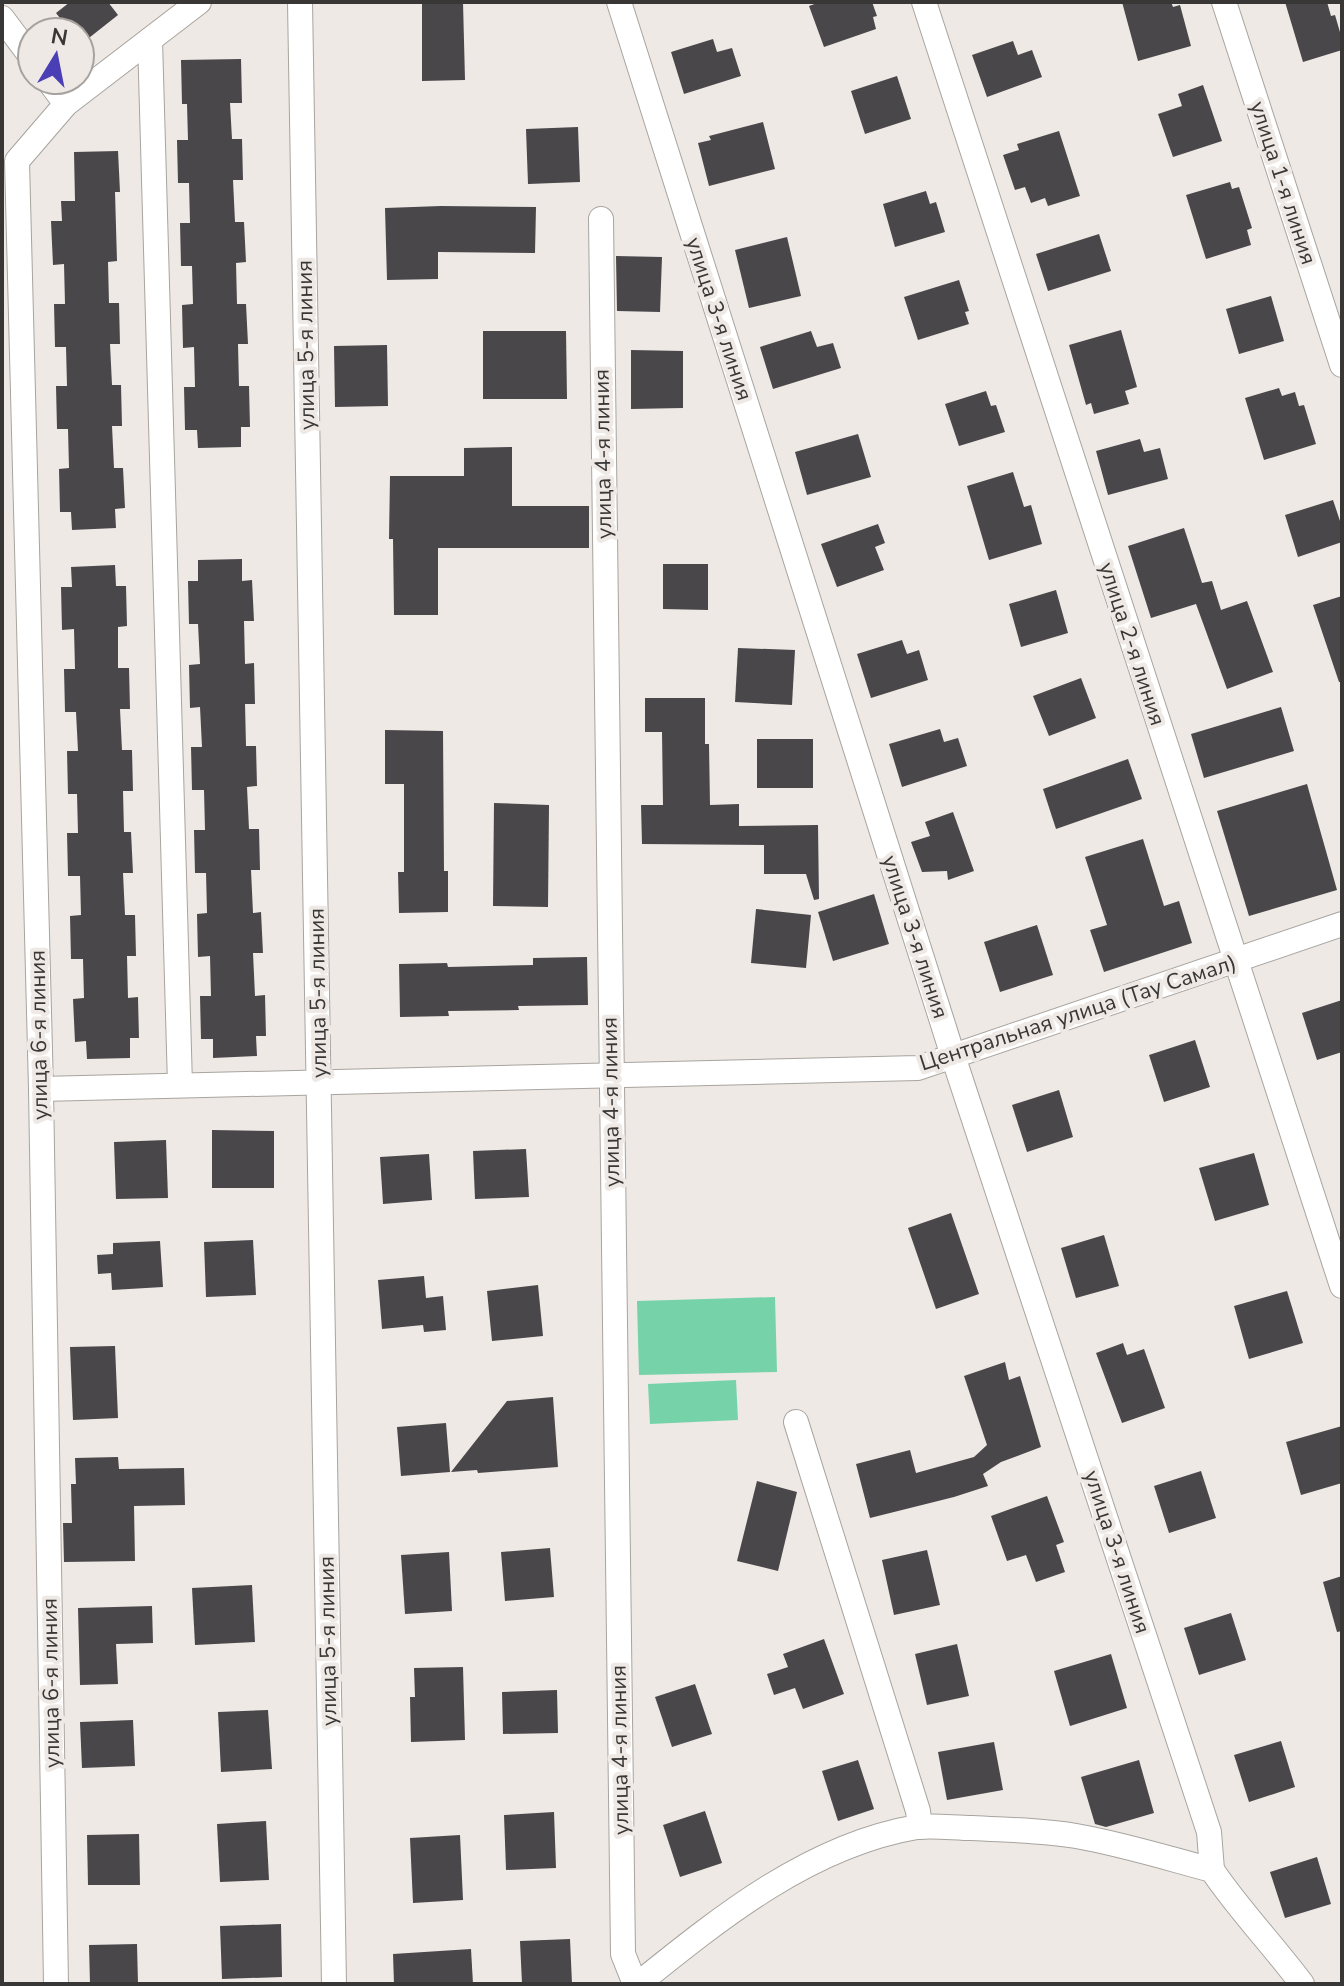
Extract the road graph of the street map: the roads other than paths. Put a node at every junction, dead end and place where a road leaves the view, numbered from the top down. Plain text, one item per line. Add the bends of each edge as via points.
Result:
1 (199, 2) edge
2 (300, 2) edge
3 (619, 2) edge
4 (924, 2) edge
5 (1224, 2) edge
6 (2, 18) edge
7 (16, 37) edge
8 (150, 40) junction
9 (60, 96) edge
10 (66, 104) junction
11 (601, 219) dead end
12 (1342, 365) edge
13 (1342, 924) edge
14 (1235, 961) junction
15 (953, 1056) junction
16 (611, 1074) junction
17 (320, 1081) junction
18 (180, 1085) junction
19 (41, 1089) junction
20 (1342, 1286) edge
21 (796, 1422) dead end
22 (920, 1827) junction
23 (1212, 1870) junction
24 (56, 1984) edge
25 (334, 1984) edge
26 (636, 1984) edge
27 (1302, 1984) edge

1 - 8 street, улица 6-я линия
2 - 17 street, улица 5-я линия
3 - 15 street, улица 3-я линия
4 - 14 street, улица 2-я линия
5 - 12 street, улица 1-я линия
6 - 7 street
8 - 10 street, улица 6-я линия
8 - 18 street
9 - 10 street
10 - 19 street, улица 6-я линия via 17,161
11 - 16 street, улица 4-я линия
13 - 14 street, Центральная улица (Тау Самал)
14 - 15 street, Центральная улица (Тау Самал)
14 - 20 street, улица 2-я линия
15 - 16 street, Центральная улица (Тау Самал) via 918,1068
15 - 23 street, улица 3-я линия via 1209,1832
16 - 17 street, Центральная улица (Тау Самал)
16 - 26 street, улица 4-я линия via 623,1954
17 - 18 street, Центральная улица (Тау Самал)
17 - 25 street, улица 5-я линия
18 - 19 street, Центральная улица (Тау Самал)
19 - 24 street, улица 6-я линия
21 - 22 street
22 - 23 street via 1074,1836
22 - 26 street via 840,1850 787,1876
23 - 27 street

